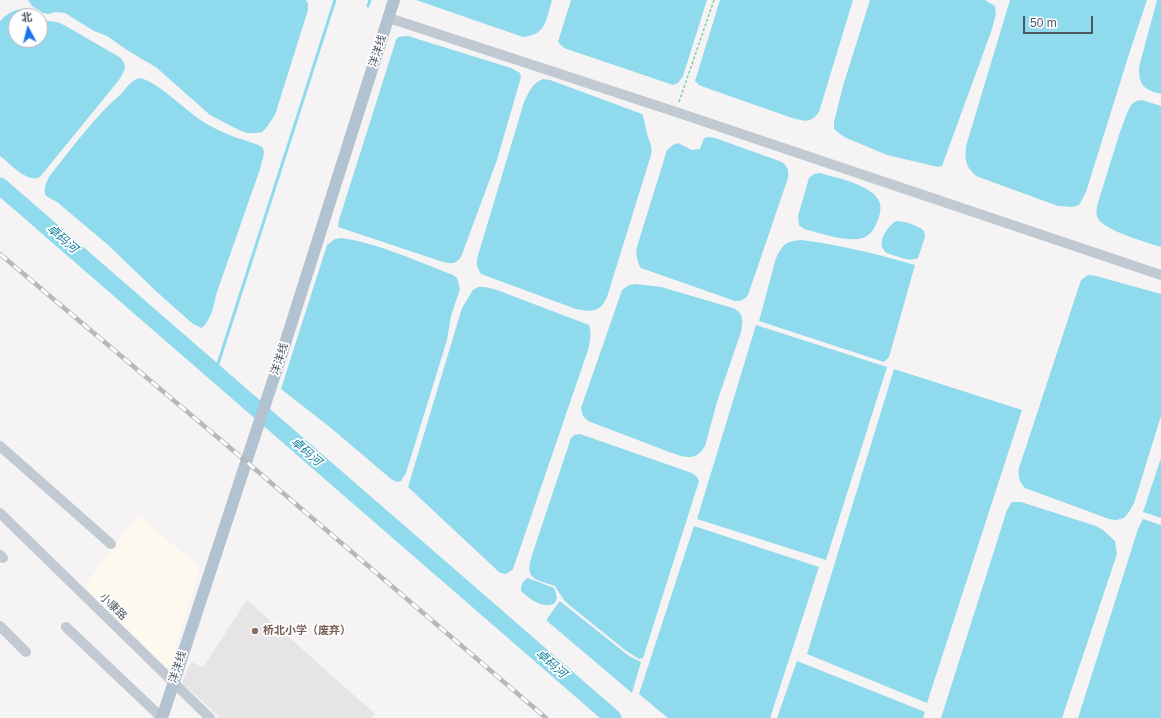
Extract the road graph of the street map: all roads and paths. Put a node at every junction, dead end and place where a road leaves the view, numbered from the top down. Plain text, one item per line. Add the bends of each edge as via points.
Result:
1 (394, 0) edge
2 (714, 0) edge
3 (389, 18) junction
4 (676, 112) junction
5 (1161, 275) edge
6 (0, 446) edge
7 (0, 513) edge
8 (111, 544) dead end
9 (0, 626) edge
10 (66, 627) dead end
11 (26, 652) dead end
12 (173, 683) junction
13 (162, 718) edge
14 (210, 718) edge

1 - 3 main road, 洋洋线
2 - 4 path
3 - 4 street
3 - 12 main road, 洋洋线
4 - 5 street
6 - 8 street
7 - 12 street, 小康路
9 - 11 street
10 - 13 street
12 - 13 main road, 洋洋线
12 - 14 street, 小康路

